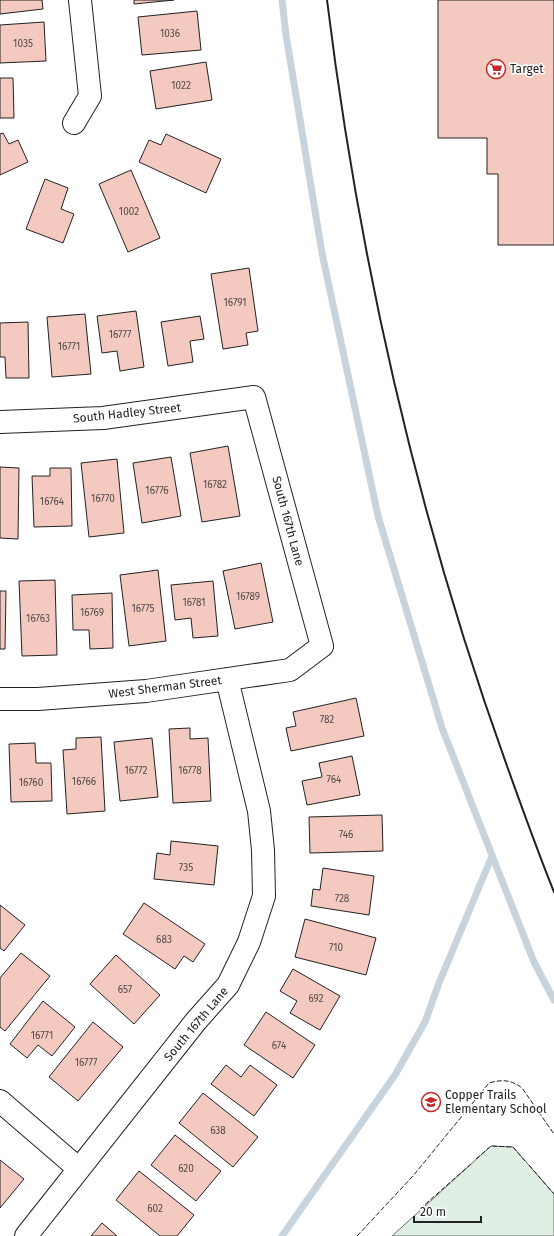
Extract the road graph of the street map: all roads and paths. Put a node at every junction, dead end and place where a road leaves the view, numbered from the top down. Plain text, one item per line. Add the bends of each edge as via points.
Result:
1 (80, 0) edge
2 (74, 123) dead end
3 (254, 397) joint
4 (0, 422) edge
5 (322, 646) joint
6 (227, 679) junction
7 (0, 699) edge
8 (0, 1101) edge
9 (79, 1169) junction
10 (26, 1236) edge

1 - 2 street via 90,96
3 - 4 street, South Hadley Street via 103,418
3 - 5 street, South 167th Lane
5 - 6 street, West Sherman Street via 290,670
6 - 7 street, West Sherman Street via 146,691 38,699
6 - 9 street, South 167th Lane via 259,812 264,896 249,942 228,985 196,1021
8 - 9 street
9 - 10 street, South 167th Lane

